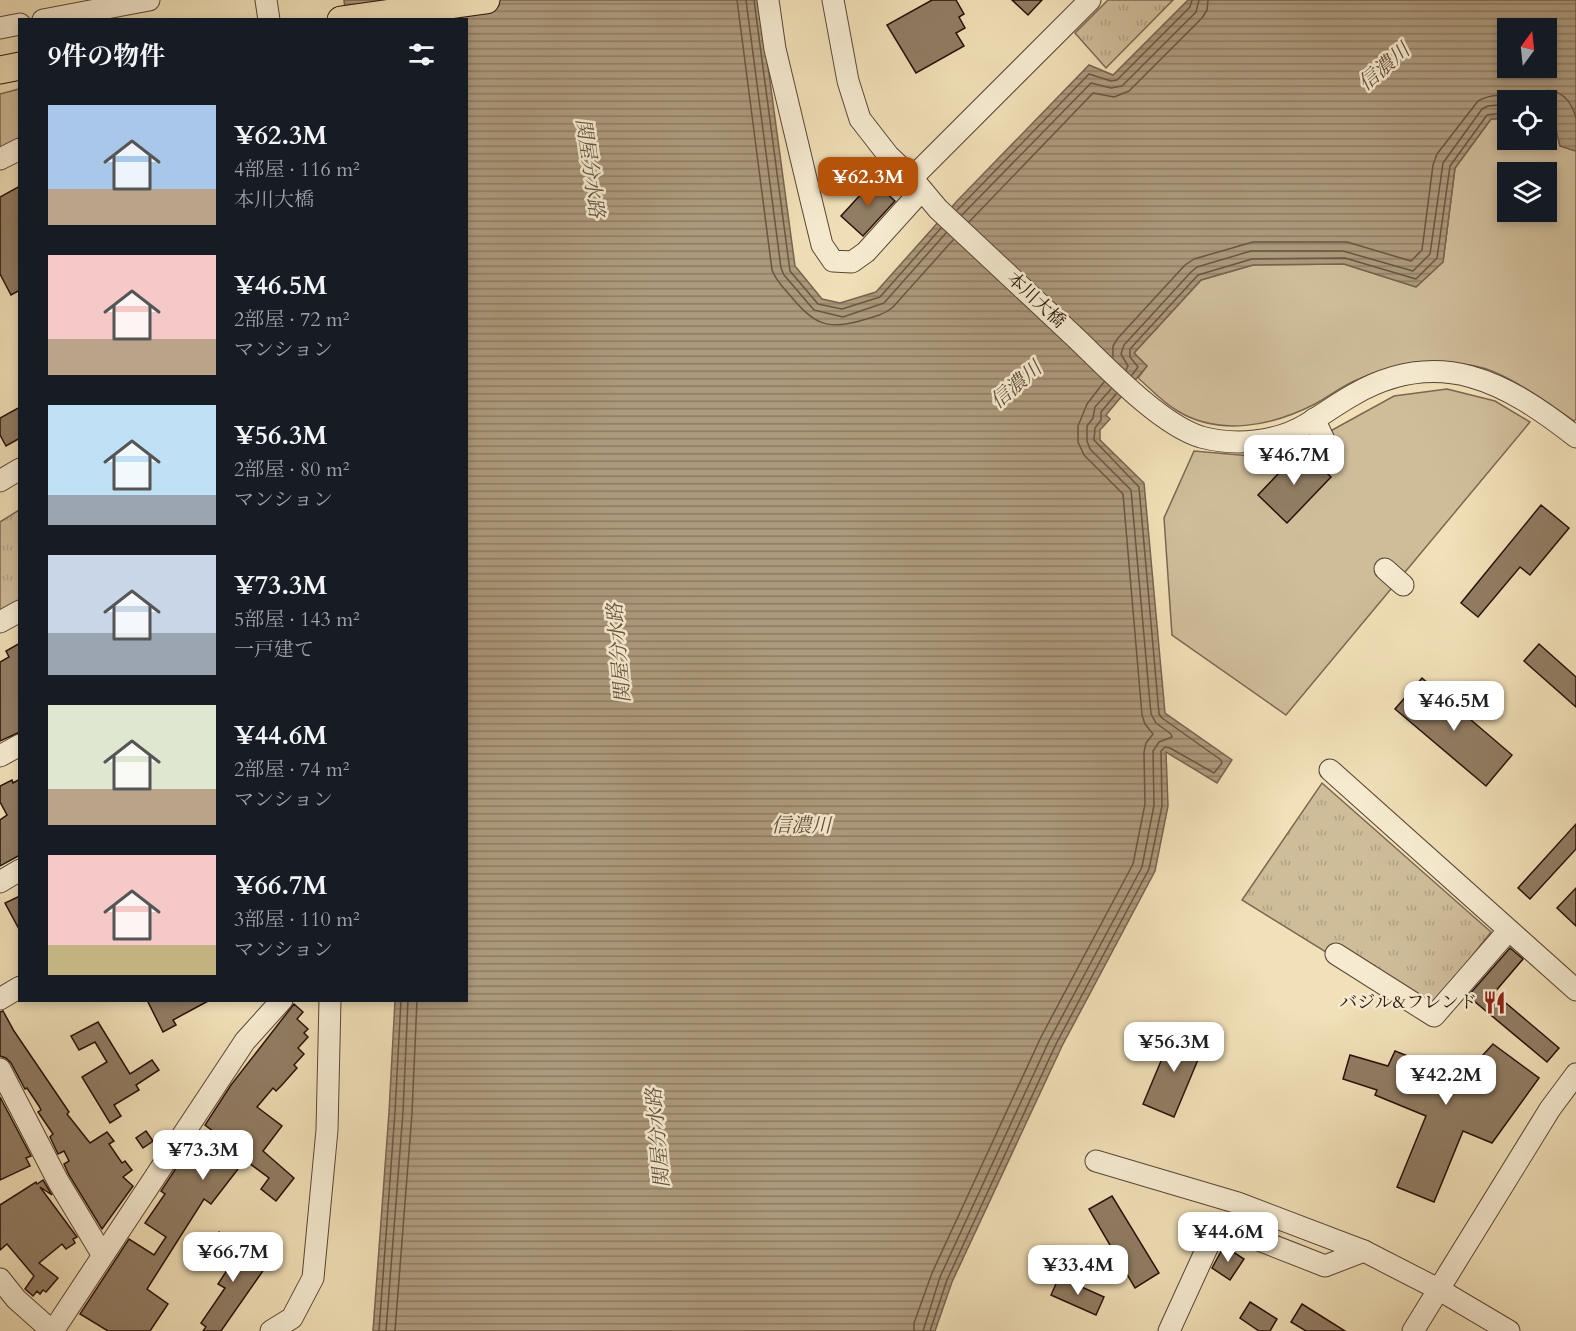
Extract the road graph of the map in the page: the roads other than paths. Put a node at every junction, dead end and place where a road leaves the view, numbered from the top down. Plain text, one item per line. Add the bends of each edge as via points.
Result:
1 (150, 0) edge
2 (266, 0) edge
3 (486, 0) edge
4 (768, 0) edge
5 (833, 0) edge
6 (1090, 0) edge
7 (54, 18) edge
8 (269, 18) edge
9 (356, 18) edge
10 (18, 24) edge
11 (0, 28) edge
12 (18, 65) edge
13 (0, 66) edge
14 (18, 66) edge
15 (0, 70) edge
16 (18, 150) edge
17 (0, 159) edge
18 (917, 184) junction
19 (1314, 419) junction
20 (1576, 437) edge
21 (1328, 448) dead end
22 (18, 470) edge
23 (0, 481) edge
24 (1385, 568) dead end
25 (1403, 585) dead end
26 (18, 612) edge
27 (0, 622) edge
28 (18, 746) edge
29 (0, 756) edge
30 (1330, 770) dead end
31 (18, 871) edge
32 (0, 882) edge
33 (1508, 931) junction
34 (1336, 954) dead end
35 (18, 988) edge
36 (1576, 990) edge
37 (0, 999) edge
38 (280, 1002) edge
39 (330, 1002) edge
40 (0, 1069) edge
41 (1576, 1074) edge
42 (1096, 1161) dead end
43 (1364, 1251) junction
44 (102, 1254) junction
45 (0, 1279) edge
46 (1438, 1289) junction
47 (1177, 1328) edge
48 (52, 1331) edge
49 (271, 1331) edge
50 (1413, 1331) edge
51 (1509, 1331) edge

1 - 7 street
2 - 8 street
3 - 9 main road
4 - 18 street via 775,49 822,245 833,261 852,262 866,252
5 - 18 street, 本川大橋 via 848,81 860,119
6 - 18 street
10 - 11 street
12 - 13 main road
14 - 15 main road
16 - 17 street
18 - 19 street, 本川大橋 via 938,209 1133,392 1180,428 1221,442 1239,442 1273,437
19 - 20 street, 本川大橋 via 1394,377 1448,372 1476,377 1525,399
19 - 21 street
22 - 23 street
24 - 25 street
26 - 27 street
28 - 29 street
30 - 33 street
31 - 32 street
33 - 34 street via 1434,1017
33 - 36 street
35 - 37 street
38 - 44 street via 245,1041
39 - 49 street via 327,1130 313,1278 292,1318
40 - 44 street via 58,1181
41 - 46 street
42 - 43 street via 1238,1203
43 - 46 street
43 - 47 street via 1325,1266 1218,1224
44 - 48 street
45 - 48 street
46 - 50 street
46 - 51 street

